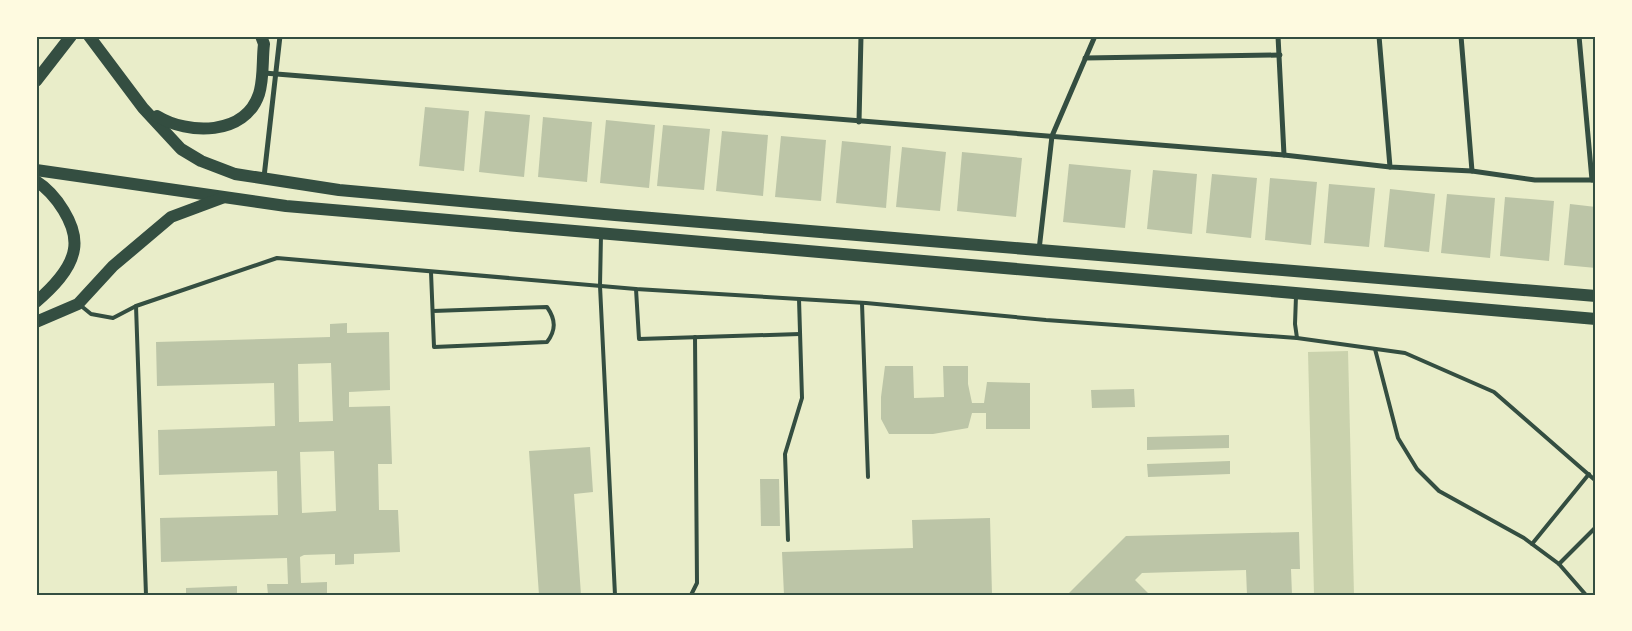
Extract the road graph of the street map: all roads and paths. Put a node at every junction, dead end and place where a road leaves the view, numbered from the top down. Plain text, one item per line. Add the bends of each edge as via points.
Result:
1 (71, 36) edge
2 (261, 36) edge
3 (280, 36) edge
4 (856, 36) edge
5 (861, 36) edge
6 (866, 36) edge
7 (1095, 36) edge
8 (1278, 36) edge
9 (1379, 36) edge
10 (1461, 36) edge
11 (1579, 36) edge
12 (92, 41) edge
13 (1280, 55) junction
14 (1085, 58) junction
15 (275, 73) junction
16 (262, 74) junction
17 (36, 81) edge
18 (143, 108) junction
19 (859, 122) junction
20 (1052, 136) junction
21 (1284, 155) junction
22 (1390, 167) junction
23 (36, 170) edge
24 (1472, 171) junction
25 (264, 179) junction
26 (1594, 180) edge
27 (36, 181) edge
28 (224, 197) junction
29 (601, 232) junction
30 (1039, 251) junction
31 (432, 272) junction
32 (600, 286) junction
33 (636, 290) junction
34 (1297, 294) junction
35 (1596, 296) edge
36 (799, 299) junction
37 (36, 302) edge
38 (862, 303) junction
39 (78, 304) junction
40 (136, 306) junction
41 (433, 311) junction
42 (1596, 319) edge
43 (36, 322) edge
44 (800, 334) junction
45 (695, 337) junction
46 (1297, 338) junction
47 (1375, 349) junction
48 (1589, 474) junction
49 (868, 477) dead end
50 (1596, 481) edge
51 (1596, 527) edge
52 (788, 540) dead end
53 (1532, 544) junction
54 (1559, 564) junction
55 (146, 595) edge
56 (615, 595) edge
57 (692, 595) edge
58 (1586, 595) edge

1 - 17 highway
2 - 16 highway via 264,44
3 - 15 street
4 - 5 street
5 - 6 street
5 - 19 street
7 - 14 street
8 - 13 street
9 - 22 street
10 - 24 street
11 - 26 street
12 - 18 highway
13 - 14 street
13 - 21 street
14 - 20 street
15 - 16 street
15 - 19 street
15 - 25 street
16 - 18 highway via 259,95 250,108 220,128 192,130 172,125
18 - 25 highway via 181,148 201,161 234,174
19 - 20 street
20 - 21 street
20 - 30 street
21 - 22 street
22 - 24 street
23 - 28 highway
24 - 26 street via 1535,180
25 - 30 highway via 349,190
27 - 37 highway via 60,206 72,228 74,249 52,288
28 - 29 highway via 286,206
28 - 39 highway via 172,217 113,266
29 - 32 lane
29 - 34 highway
30 - 35 highway
31 - 32 lane
31 - 40 lane via 270,259
31 - 41 lane
32 - 33 lane
32 - 56 lane
33 - 36 lane
33 - 45 lane via 639,339
34 - 42 highway
34 - 46 lane
36 - 38 lane
36 - 44 lane
38 - 46 lane
38 - 49 lane
39 - 40 lane via 91,314 113,318
39 - 43 highway
40 - 55 lane
41 - 41 lane via 434,347 547,342 554,333 553,316 547,307
44 - 45 lane
44 - 52 lane via 802,398 784,454
45 - 57 lane via 697,583
46 - 47 lane
47 - 48 lane via 1405,353 1494,392
47 - 53 lane via 1398,438 1417,469 1439,491
48 - 50 lane
48 - 53 lane
51 - 54 lane
53 - 54 lane
54 - 58 lane

